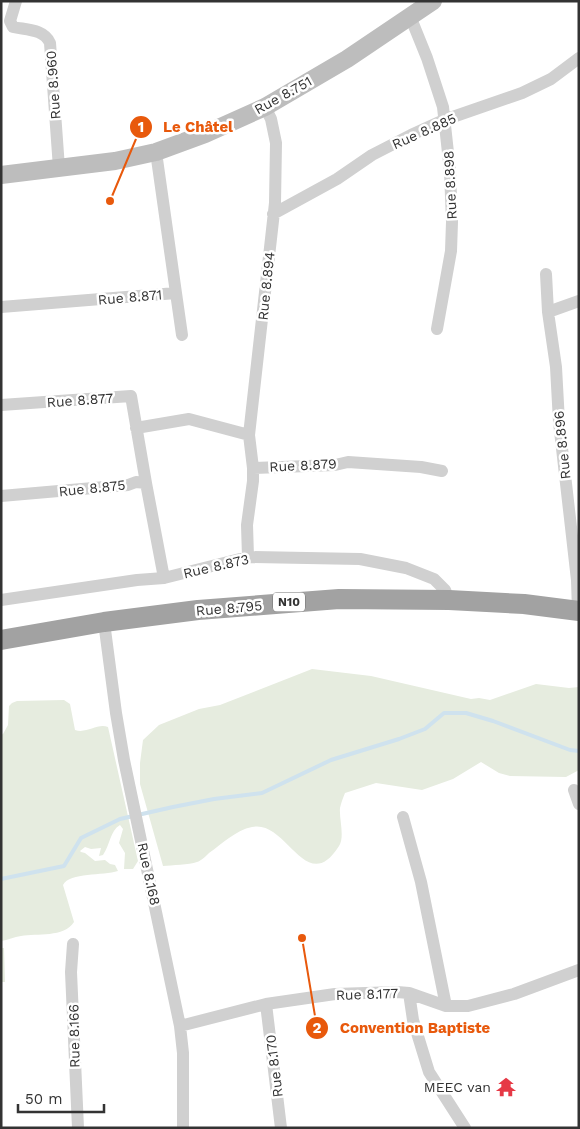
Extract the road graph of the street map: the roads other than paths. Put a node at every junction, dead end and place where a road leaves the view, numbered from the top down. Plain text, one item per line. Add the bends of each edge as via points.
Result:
1 (16, 1) edge
2 (432, 2) edge
3 (410, 16) junction
4 (579, 58) edge
5 (265, 107) junction
6 (444, 120) junction
7 (156, 152) junction
8 (59, 168) junction
9 (1, 175) edge
10 (273, 214) junction
11 (546, 274) dead end
12 (176, 293) junction
13 (579, 301) edge
14 (1, 307) edge
15 (548, 312) junction
16 (437, 329) dead end
17 (182, 335) dead end
18 (1, 405) edge
19 (136, 428) junction
20 (249, 435) junction
21 (253, 468) junction
22 (442, 471) dead end
23 (146, 483) junction
24 (1, 496) edge
25 (248, 557) junction
26 (164, 578) junction
27 (1, 600) edge
28 (449, 600) junction
29 (579, 611) edge
30 (104, 622) junction
31 (1, 640) edge
32 (574, 790) dead end
33 (579, 804) edge
34 (403, 817) dead end
35 (73, 944) dead end
36 (579, 970) edge
37 (409, 993) junction
38 (266, 1004) junction
39 (446, 1006) junction
40 (180, 1026) junction
41 (78, 1128) edge
42 (183, 1128) edge
43 (281, 1128) edge
44 (465, 1128) edge

1 - 8 street, Rue 8.960 via 11,24 42,33 50,44
2 - 3 main road, Rue 8.751
3 - 5 main road, Rue 8.751
3 - 6 street, Rue 8.898 via 443,107
4 - 6 street, Rue 8.885 via 551,79 522,93
5 - 7 main road, Rue 8.751
5 - 10 street, Rue 8.894 via 271,118 276,143
6 - 10 street, Rue 8.885 via 372,155 336,180
6 - 16 street, Rue 8.898 via 450,171 452,241
7 - 8 main road, Rue 8.751
7 - 12 street, Rue 8.871
8 - 9 main road, Rue 8.751
10 - 20 street, Rue 8.894
11 - 15 street, Rue 8.896
12 - 14 street, Rue 8.871
12 - 17 street
13 - 15 street
15 - 29 street, Rue 8.896
18 - 19 street, Rue 8.877 via 131,396
19 - 20 street via 189,419
19 - 23 street, Rue 8.877
20 - 21 street, Rue 8.894
21 - 22 street, Rue 8.879 via 348,462
21 - 25 street, Rue 8.879 via 247,525
23 - 24 street, Rue 8.875
23 - 26 street, Rue 8.875
25 - 26 street, Rue 8.873
25 - 28 street, Rue 8.873 via 360,559 406,568 434,580 445,590
26 - 27 street, Rue 8.873
28 - 29 highway, Rue 8.795 / N10
28 - 30 highway, Rue 8.795 / N10 via 339,599 198,610
30 - 31 highway, Rue 8.795 / N10
30 - 40 street, Rue 8.168 via 124,760
32 - 33 street
34 - 39 street via 422,882
35 - 41 street, Rue 8.166 via 71,972
36 - 39 street, Rue 8.177 via 514,994 468,1006
37 - 38 street, Rue 8.177 via 335,994
37 - 39 street, Rue 8.177
37 - 44 street via 412,1020 429,1072
38 - 40 street, Rue 8.177
38 - 43 street, Rue 8.170
40 - 42 street, Rue 8.168

